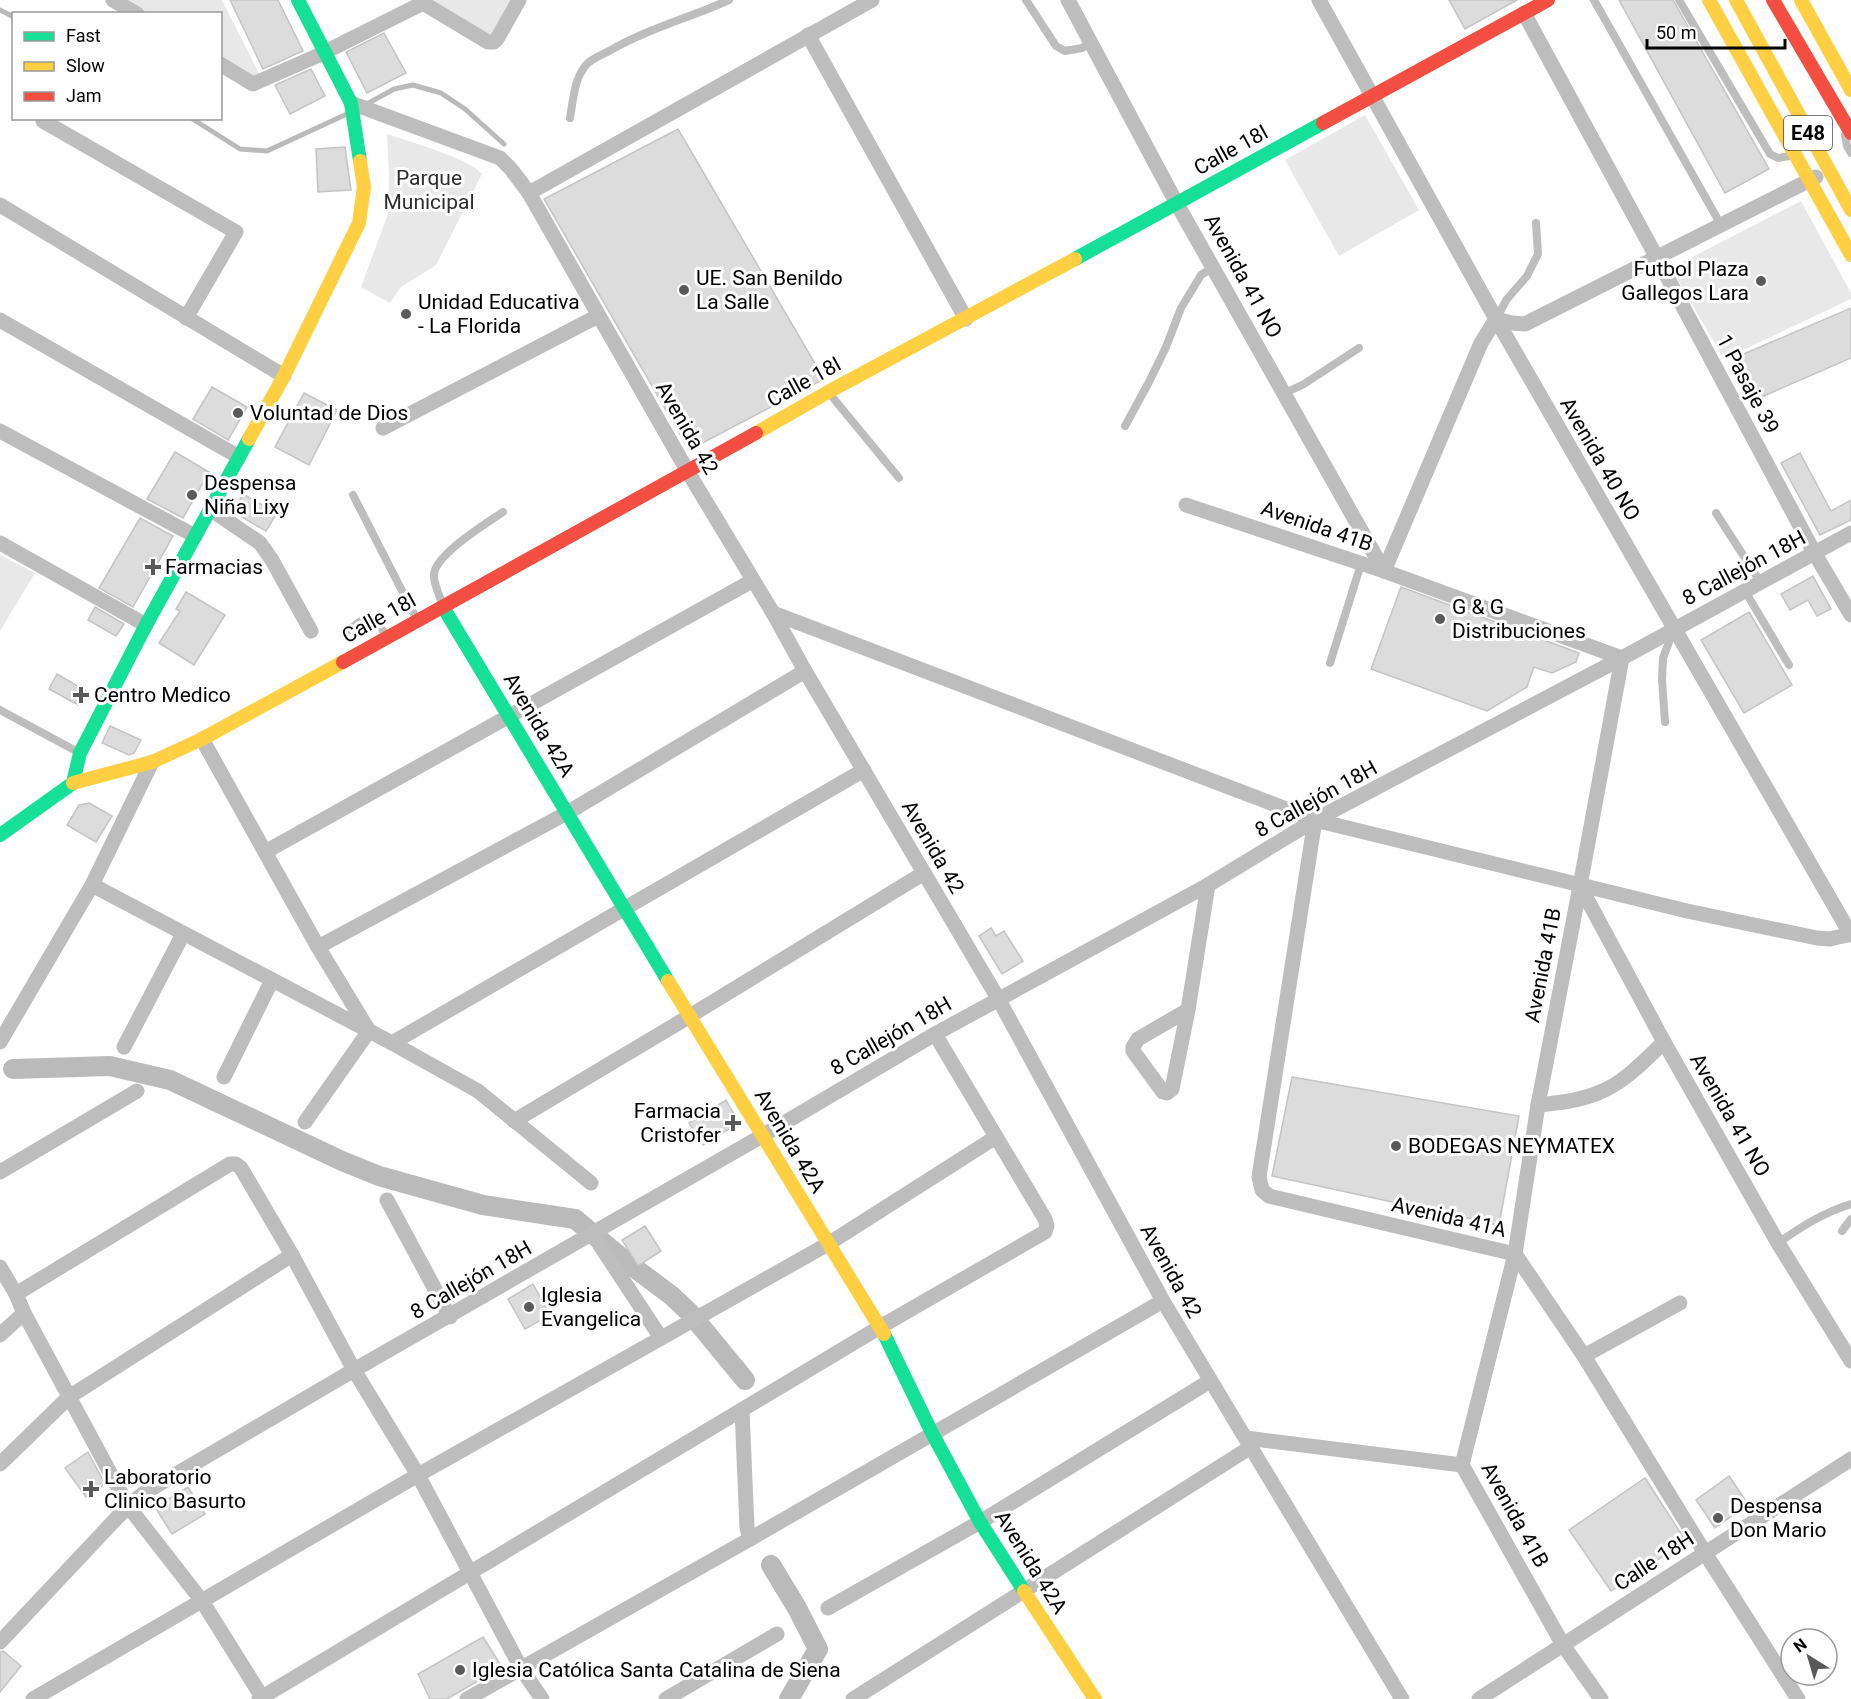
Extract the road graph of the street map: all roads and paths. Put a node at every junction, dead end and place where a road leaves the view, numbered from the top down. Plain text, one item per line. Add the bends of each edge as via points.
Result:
1 (113, 0) edge
2 (298, 0) edge
3 (519, 0) edge
4 (729, 0) edge
5 (872, 0) edge
6 (1026, 0) edge
7 (1068, 0) edge
8 (1319, 0) edge
9 (1548, 0) edge
10 (1594, 0) edge
11 (1679, 0) edge
12 (1709, 0) edge
13 (1721, 0) edge
14 (1736, 0) edge
15 (1773, 0) edge
16 (1782, 0) edge
17 (1801, 0) edge
18 (423, 2) edge
19 (134, 12) edge
20 (1524, 13) junction
21 (808, 35) junction
22 (1797, 40) junction
23 (1092, 42) junction
24 (325, 52) junction
25 (1765, 55) junction
26 (222, 65) edge
27 (1851, 90) edge
28 (1371, 97) junction
29 (351, 103) junction
30 (570, 118) dead end
31 (1843, 119) junction
32 (44, 121) dead end
33 (1851, 133) edge
34 (1851, 153) edge
35 (1796, 155) junction
36 (1831, 164) junction
37 (1809, 180) junction
38 (529, 194) junction
39 (1178, 204) junction
40 (0, 205) edge
41 (1851, 210) edge
42 (1536, 223) dead end
43 (1721, 225) junction
44 (1851, 255) edge
45 (1657, 258) junction
46 (1214, 267) junction
47 (598, 316) junction
48 (186, 318) junction
49 (1496, 319) junction
50 (0, 320) edge
51 (966, 320) junction
52 (1359, 348) dead end
53 (285, 376) junction
54 (828, 392) junction
55 (1285, 393) junction
56 (1125, 426) dead end
57 (383, 428) dead end
58 (0, 431) edge
59 (239, 457) junction
60 (688, 472) junction
61 (899, 478) dead end
62 (353, 495) dead end
63 (1186, 505) dead end
64 (210, 509) junction
65 (503, 512) dead end
66 (1716, 513) dead end
67 (1851, 533) edge
68 (195, 536) junction
69 (0, 543) edge
70 (1815, 554) junction
71 (1361, 564) junction
72 (1384, 571) junction
73 (752, 581) junction
74 (1761, 583) junction
75 (1745, 591) junction
76 (443, 607) junction
77 (773, 613) junction
78 (1851, 615) edge
79 (418, 622) junction
80 (146, 625) junction
81 (1674, 629) junction
82 (311, 631) dead end
83 (344, 634) dead end
84 (388, 638) junction
85 (1622, 658) junction
86 (1330, 663) dead end
87 (1789, 665) dead end
88 (805, 671) junction
89 (0, 710) edge
90 (509, 715) junction
91 (1665, 722) dead end
92 (201, 740) junction
93 (80, 753) junction
94 (152, 762) junction
95 (864, 770) junction
96 (73, 783) junction
97 (567, 813) junction
98 (1315, 820) junction
99 (0, 835) edge
100 (265, 852) junction
101 (924, 873) junction
102 (92, 885) junction
103 (1208, 885) junction
104 (1580, 886) junction
105 (624, 907) junction
106 (183, 934) junction
107 (1851, 935) edge
108 (318, 947) junction
109 (272, 980) junction
110 (999, 1000) junction
111 (1188, 1010) junction
112 (690, 1016) junction
113 (369, 1031) junction
114 (935, 1034) junction
115 (0, 1042) edge
116 (1664, 1042) junction
117 (392, 1043) junction
118 (124, 1047) dead end
119 (224, 1077) dead end
120 (137, 1091) dead end
121 (1538, 1105) junction
122 (514, 1121) junction
123 (305, 1122) dead end
124 (762, 1136) junction
125 (996, 1137) junction
126 (0, 1172) edge
127 (591, 1183) dead end
128 (387, 1200) dead end
129 (1851, 1204) edge
130 (1851, 1219) edge
131 (1842, 1231) dead end
132 (592, 1233) junction
133 (1778, 1243) junction
134 (828, 1244) junction
135 (1515, 1254) junction
136 (292, 1255) junction
137 (0, 1267) edge
138 (16, 1294) junction
139 (1163, 1301) junction
140 (1680, 1303) dead end
141 (24, 1313) junction
142 (450, 1317) junction
143 (880, 1327) junction
144 (0, 1335) edge
145 (661, 1338) junction
146 (1584, 1356) junction
147 (1851, 1361) edge
148 (354, 1370) junction
149 (1210, 1381) junction
150 (69, 1397) junction
151 (742, 1410) junction
152 (932, 1433) junction
153 (1248, 1442) junction
154 (1851, 1459) edge
155 (0, 1464) edge
156 (1462, 1465) junction
157 (418, 1475) junction
158 (128, 1506) junction
159 (980, 1522) junction
160 (750, 1539) junction
161 (1705, 1553) junction
162 (469, 1573) junction
163 (1024, 1591) junction
164 (201, 1601) junction
165 (828, 1608) dead end
166 (777, 1634) dead end
167 (0, 1642) edge
168 (1563, 1645) junction
169 (521, 1668) junction
170 (261, 1698) edge
171 (33, 1699) edge
172 (467, 1699) edge
173 (542, 1699) edge
174 (666, 1699) edge
175 (853, 1699) edge
176 (1095, 1699) edge
177 (1402, 1699) edge
178 (1479, 1699) edge
179 (1601, 1699) edge
180 (1798, 1699) edge

1 - 19 street
2 - 24 street
3 - 18 street via 494,42
4 - 30 lane via 630,38 587,64 578,80
5 - 21 street
6 - 23 lane via 1056,46 1065,51
7 - 23 street, Avenida 41 NO
8 - 28 street, Avenida 40 NO
9 - 20 street, Calle 18I
10 - 43 lane
11 - 35 lane via 1770,154 1779,158
12 - 35 street, E48
13 - 25 street
14 - 25 street, E48
15 - 22 street, E48
16 - 22 street
17 - 27 street
18 - 24 street
20 - 28 street, Calle 18I
20 - 45 street, 1 Pasaje 39
21 - 38 street
21 - 51 street
22 - 31 street, E48
23 - 39 street, Avenida 41 NO
24 - 26 street via 253,84
24 - 29 street
25 - 36 street, E48 via 1811,137
28 - 39 street, Calle 18I
28 - 49 street, Avenida 40 NO
29 - 38 street, Avenida 42 via 500,158
29 - 53 street via 364,187 359,222
31 - 33 street, E48
31 - 34 lane
32 - 48 street via 235,230
35 - 37 street, E48
36 - 37 street
36 - 41 street, E48
37 - 43 street
37 - 44 street, E48
38 - 47 street, Avenida 42
39 - 46 street, Avenida 41 NO
39 - 51 street, Calle 18I
40 - 48 street
42 - 49 lane via 1538,254
43 - 45 street
45 - 49 street via 1526,324
45 - 70 street, 1 Pasaje 39
46 - 55 street, Avenida 41 NO
46 - 56 lane via 1201,275 1181,308
47 - 57 street
47 - 60 street, Avenida 42
48 - 53 street
49 - 72 street via 1481,343
49 - 81 street, Avenida 40 NO
50 - 59 street
51 - 54 street, Calle 18I
52 - 55 lane
53 - 59 street
54 - 60 street, Calle 18I
54 - 61 lane
55 - 72 street, Avenida 41 NO
58 - 68 street
59 - 64 street
60 - 73 street, Avenida 42
60 - 76 street, Calle 18I
62 - 79 lane
63 - 71 street, Avenida 41B
64 - 68 street
64 - 82 street via 260,543
65 - 76 lane via 441,559 434,573
66 - 74 lane
67 - 70 street, 8 Callejón 18H
68 - 80 street
69 - 80 street
70 - 74 street, 8 Callejón 18H
70 - 78 street, 1 Pasaje 39
71 - 72 street, Avenida 41B
71 - 86 lane
72 - 85 street, Avenida 41B
73 - 77 street, Avenida 42
73 - 90 street
74 - 75 street, 8 Callejón 18H
75 - 81 street, 8 Callejón 18H
75 - 87 lane
76 - 79 street, Calle 18I
76 - 90 street, Avenida 42A
77 - 88 street, Avenida 42
77 - 98 street
79 - 84 street, Calle 18I
80 - 93 street
81 - 85 street, 8 Callejón 18H
81 - 91 lane via 1663,658
81 - 107 street, Avenida 40 NO
83 - 84 lane via 369,617 377,621
84 - 92 street, Calle 18I
85 - 98 street, 8 Callejón 18H
85 - 104 street, Avenida 41B
88 - 95 street, Avenida 42
88 - 97 street
89 - 93 lane
90 - 97 street, Avenida 42A
90 - 100 street
92 - 94 street, Calle 18I
92 - 100 street
93 - 96 street
94 - 96 street, Calle 18I
94 - 102 street
95 - 101 street, Avenida 42
95 - 105 street
96 - 99 street
97 - 105 street, Avenida 42A
97 - 108 street
98 - 103 street, 8 Callejón 18H
98 - 104 street
98 - 135 street, Avenida 41A via 1259,1178 1262,1190 1269,1196
100 - 108 street
101 - 110 street, Avenida 42
101 - 112 street
102 - 106 street
102 - 115 street
103 - 110 street, 8 Callejón 18H
103 - 111 street
104 - 107 street via 1817,938
104 - 116 street, Avenida 41 NO
104 - 121 street, Avenida 41B
105 - 112 street, Avenida 42A
105 - 117 street
106 - 109 street
106 - 118 street
108 - 113 street
109 - 113 street
109 - 119 street
110 - 114 street, 8 Callejón 18H
110 - 139 street, Avenida 42
111 - 111 street via 1172,1089 1167,1093 1158,1088 1133,1047 1138,1039
112 - 122 street
112 - 124 street, Avenida 42A
113 - 117 street
113 - 123 street
114 - 124 street, 8 Callejón 18H
114 - 125 street
116 - 121 street via 1632,1072 1605,1090 1579,1099
116 - 133 street, Avenida 41 NO
117 - 122 street via 478,1091
120 - 126 street
121 - 135 street, Avenida 41B
122 - 127 street
124 - 132 street, 8 Callejón 18H
124 - 134 street, Avenida 42A
125 - 134 street
125 - 143 street via 1045,1219 1045,1232
128 - 142 street
129 - 133 lane via 1809,1222
130 - 131 lane
132 - 142 street, 8 Callejón 18H
132 - 145 street
133 - 147 street, Avenida 41 NO
134 - 143 street, Avenida 42A
134 - 145 street
135 - 146 street, Avenida 41A
135 - 156 street, Avenida 41B
136 - 138 street via 241,1167 230,1164
136 - 148 street
136 - 150 street
137 - 138 street
138 - 141 street
139 - 149 street, Avenida 42
139 - 152 street
140 - 146 street
141 - 144 street
141 - 150 street
142 - 148 street, 8 Callejón 18H
143 - 151 street
143 - 152 street, Avenida 42A
145 - 157 street
146 - 161 street, Avenida 41A
148 - 157 street
148 - 158 street, 8 Callejón 18H
149 - 153 street, Avenida 42
149 - 159 street
150 - 155 street
150 - 158 street
151 - 160 street
151 - 162 street
152 - 159 street, Avenida 42A
152 - 160 street
153 - 156 street
153 - 163 street
153 - 177 street, Avenida 42
154 - 161 street, Calle 18H
156 - 168 street, Avenida 41B
157 - 162 street
157 - 164 street
158 - 164 street
158 - 167 street, 8 Callejón 18H
159 - 163 street, Avenida 42A
159 - 165 street
160 - 169 street
161 - 168 street, Calle 18H
161 - 180 street, Avenida 41A
162 - 169 street
162 - 170 street
163 - 175 street
163 - 176 street, Avenida 42A
164 - 170 street
164 - 171 street
166 - 174 street
168 - 178 street, Calle 18H
168 - 179 street, Avenida 41B
169 - 172 street
169 - 173 street

